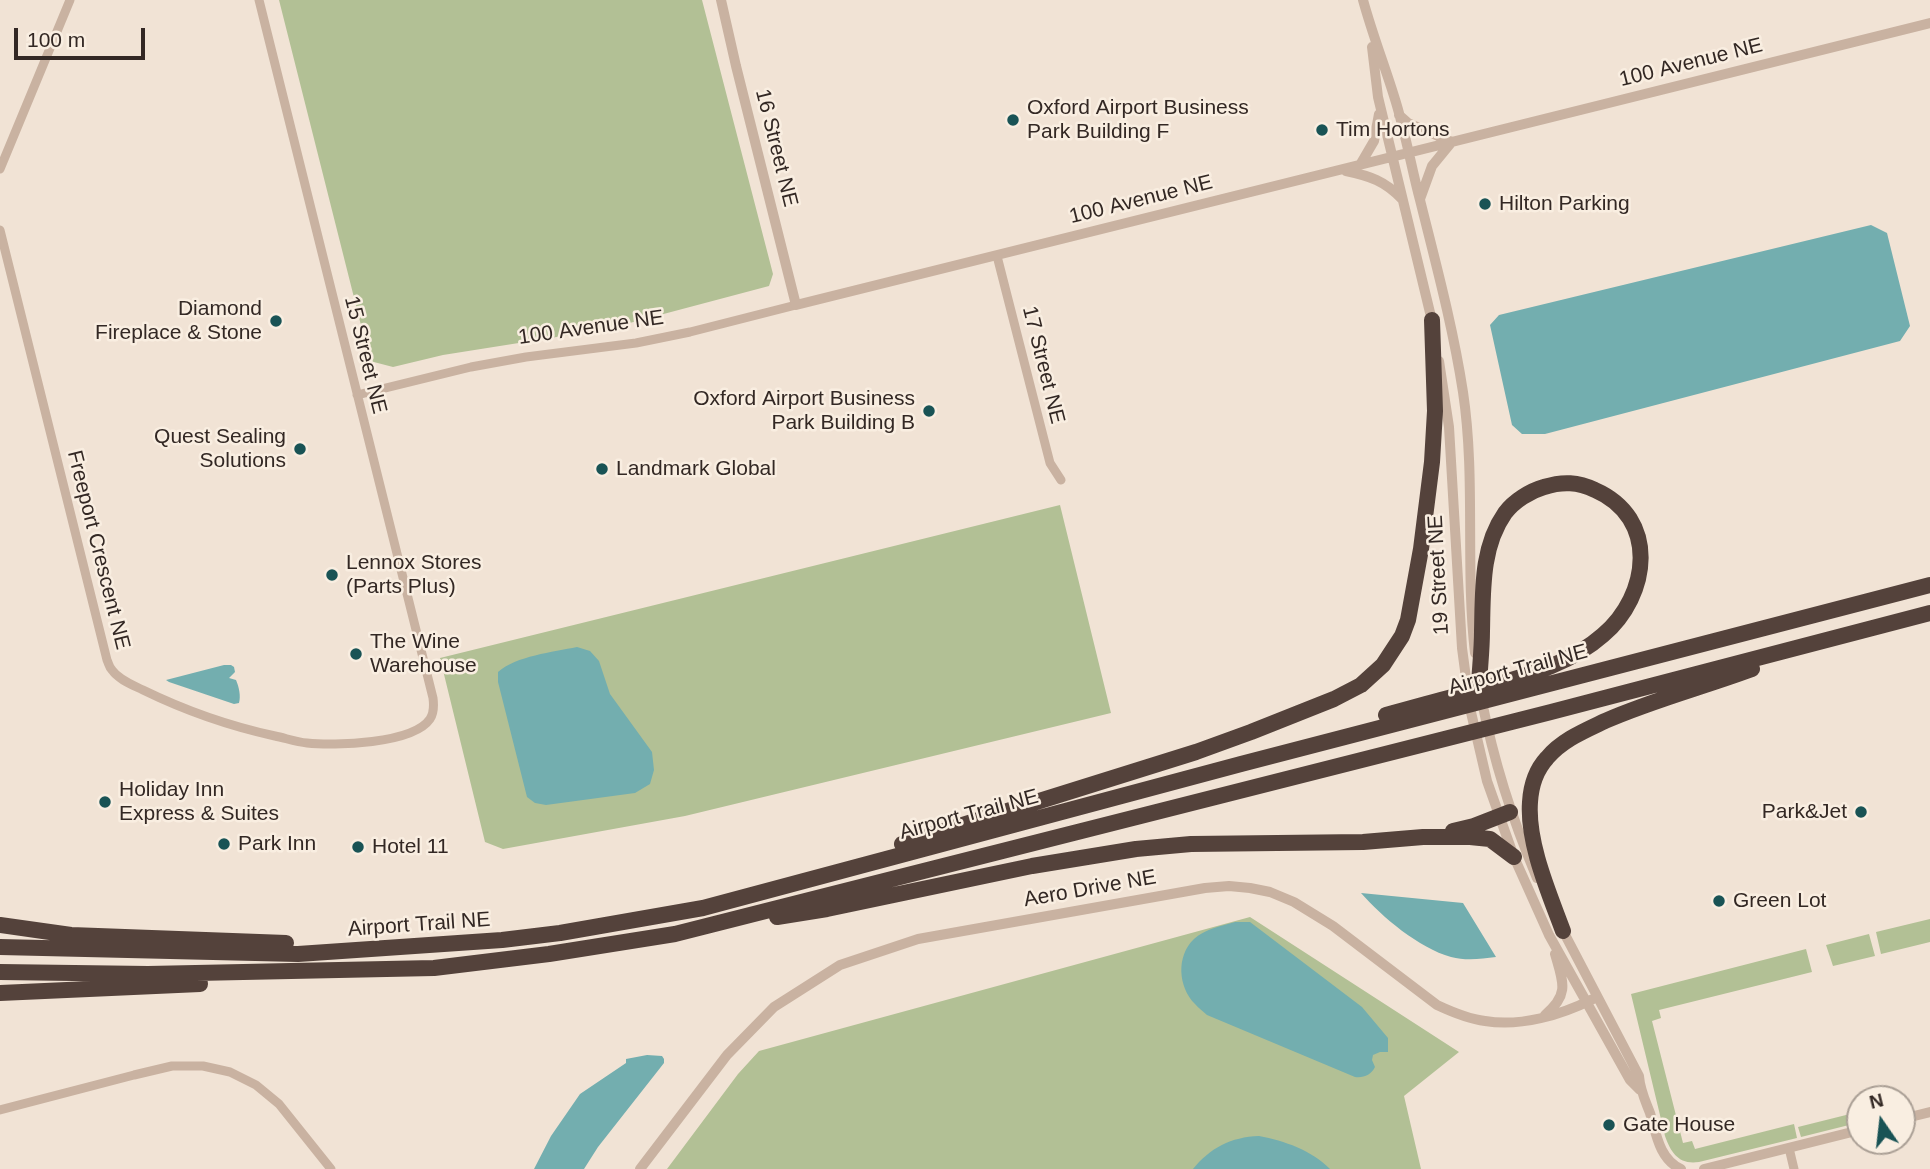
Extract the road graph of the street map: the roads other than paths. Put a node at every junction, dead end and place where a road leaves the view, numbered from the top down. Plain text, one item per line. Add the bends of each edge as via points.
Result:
1 (70, 0) edge
2 (259, 0) edge
3 (721, 0) edge
4 (1363, 0) edge
5 (1930, 23) edge
6 (1370, 26) junction
7 (1381, 107) junction
8 (1399, 115) junction
9 (1452, 142) junction
10 (1408, 153) junction
11 (1392, 156) junction
12 (1360, 165) junction
13 (0, 169) edge
14 (1343, 170) junction
15 (1420, 199) junction
16 (1404, 201) junction
17 (0, 230) edge
18 (996, 256) junction
19 (796, 305) junction
20 (1432, 320) junction
21 (357, 394) junction
22 (1061, 480) dead end
23 (1927, 586) edge
24 (1930, 614) edge
25 (1843, 636) junction
26 (1478, 644) junction
27 (1479, 684) joint
28 (431, 718) joint
29 (1241, 764) junction
30 (1504, 814) junction
31 (1423, 837) junction
32 (1514, 857) junction
33 (703, 908) junction
34 (0, 925) edge
35 (1556, 933) junction
36 (675, 934) junction
37 (502, 940) junction
38 (0, 947) edge
39 (434, 968) junction
40 (0, 972) edge
41 (0, 993) edge
42 (1593, 999) junction
43 (1543, 1017) junction
44 (0, 1110) edge
45 (1846, 1134) edge
46 (1789, 1148) junction
47 (331, 1169) edge
48 (640, 1169) edge
49 (1681, 1169) edge
50 (1704, 1169) edge
51 (1794, 1169) edge

1 - 13 street
2 - 21 street, 15 Street NE
3 - 19 street, 16 Street NE
4 - 6 street, 19 Street NE
5 - 9 street, 100 Avenue NE
6 - 7 street, 19 Street NE
6 - 8 street, 19 Street NE
7 - 11 street, 19 Street NE
7 - 12 street via 1374,141
8 - 9 street
8 - 10 street, 19 Street NE
9 - 10 street, 100 Avenue NE
9 - 15 street via 1432,166
10 - 11 street, 100 Avenue NE
10 - 15 street, 19 Street NE
11 - 12 street, 100 Avenue NE
11 - 16 street, 19 Street NE
12 - 14 street, 100 Avenue NE
14 - 16 street via 1391,187
14 - 18 street, 100 Avenue NE
15 - 26 street, 19 Street NE via 1447,304 1467,424 1471,607
16 - 20 street, 19 Street NE
17 - 28 street, Freeport Crescent NE via 112,670 178,707 306,743 380,741 419,728
18 - 19 street, 100 Avenue NE
18 - 22 street, 17 Street NE via 1050,463
19 - 21 street, 100 Avenue NE via 636,343 484,364
20 - 30 street, 19 Street NE via 1449,427 1470,709 1488,781
20 - 33 highway via 1432,462 1415,587 1402,636 1383,665 1361,685 1196,752
21 - 28 street, 15 Street NE via 433,698
23 - 29 highway, Airport Trail NE
24 - 25 highway, Airport Trail NE
25 - 35 highway via 1657,700 1559,745 1538,770 1530,801
25 - 36 highway, Airport Trail NE
26 - 27 highway
26 - 29 highway via 1486,563 1491,540 1506,511 1539,488 1569,482 1617,503 1640,541 1640,576 1618,619 1587,647 1528,675 1325,732
27 - 30 street, 19 Street NE
29 - 33 highway, Airport Trail NE
30 - 31 highway
30 - 32 street, 19 Street NE
30 - 35 street, 19 Street NE
31 - 32 highway via 1490,839
31 - 36 highway via 1136,849
32 - 35 street, 19 Street NE
33 - 37 highway, Airport Trail NE
34 - 37 highway via 71,935 322,945
35 - 42 street, 19 Street NE
35 - 43 street via 1563,987 1558,1003
36 - 39 highway, Airport Trail NE
37 - 38 highway, Airport Trail NE via 298,954
39 - 40 highway, Airport Trail NE
39 - 41 highway via 313,979
42 - 43 street, Aero Drive NE
42 - 49 street, 19 Street NE via 1630,1080 1640,1090 1663,1153
43 - 48 street, Aero Drive NE via 1486,1022 1454,1013 1294,902 1250,888 1205,888 918,939 840,965 774,1007 727,1055
44 - 47 street via 172,1066 204,1066 256,1085 279,1104
45 - 46 street
46 - 50 street
46 - 51 street

